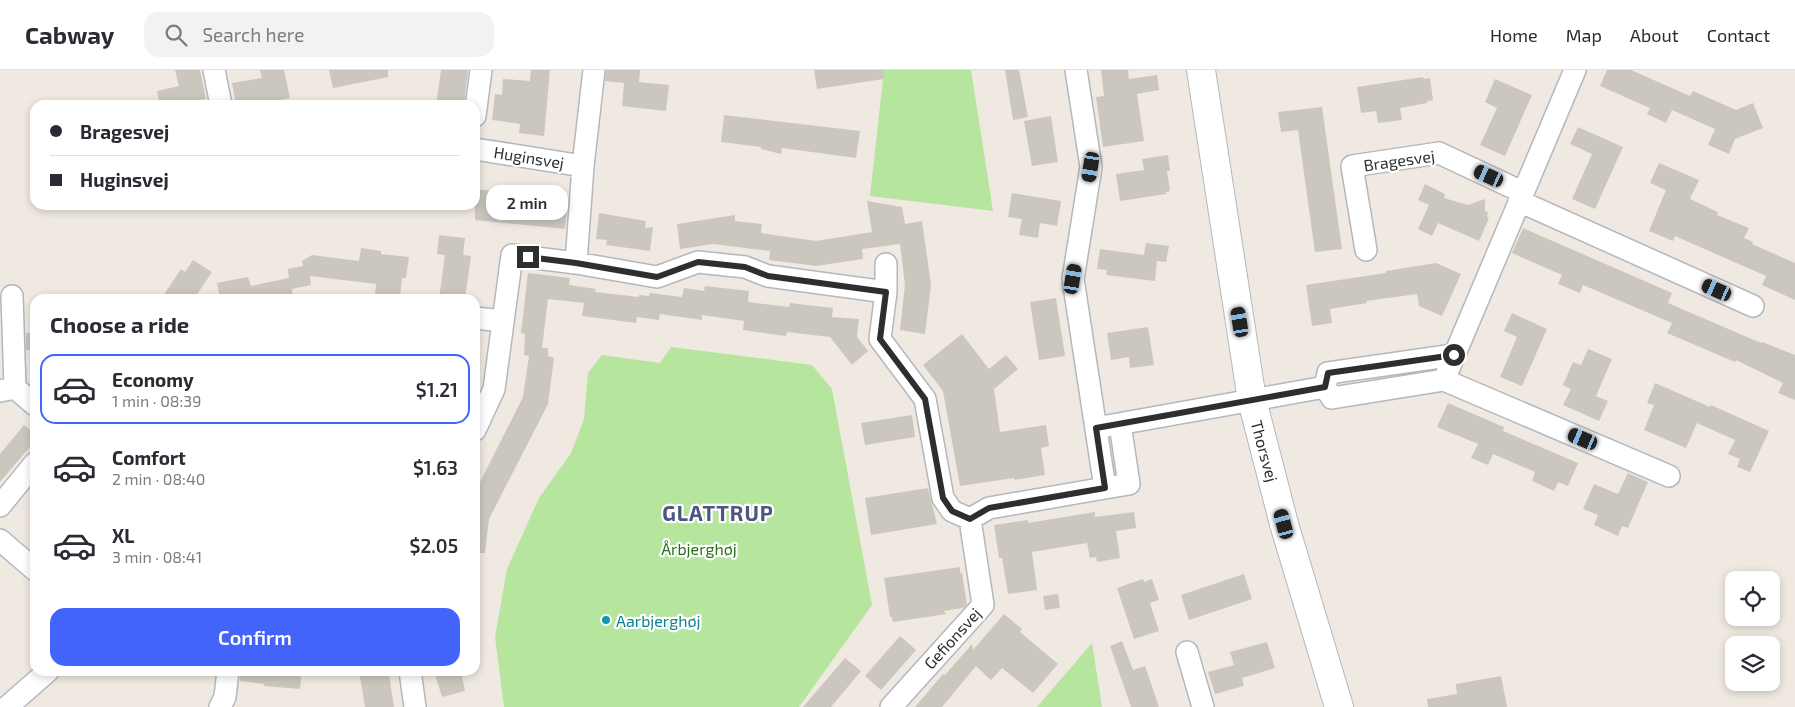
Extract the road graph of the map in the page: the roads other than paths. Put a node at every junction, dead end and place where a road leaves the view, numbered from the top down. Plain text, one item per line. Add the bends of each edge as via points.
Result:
1 (214, 70) edge
2 (480, 70) edge
3 (594, 70) edge
4 (1076, 70) edge
5 (1202, 70) edge
6 (1574, 70) edge
7 (220, 100) edge
8 (477, 100) edge
9 (480, 150) edge
10 (583, 166) junction
11 (1521, 197) junction
12 (1366, 250) dead end
13 (576, 263) junction
14 (886, 264) dead end
15 (886, 292) junction
16 (12, 296) dead end
17 (1753, 306) dead end
18 (480, 319) edge
19 (503, 321) junction
20 (1454, 355) junction
21 (1444, 380) junction
22 (1325, 387) junction
23 (8, 389) edge
24 (1252, 400) junction
25 (30, 402) edge
26 (480, 419) edge
27 (1120, 424) junction
28 (1096, 428) junction
29 (30, 469) edge
30 (1669, 476) dead end
31 (1105, 488) junction
32 (0, 506) edge
33 (970, 519) junction
34 (0, 540) edge
35 (30, 566) edge
36 (1187, 652) dead end
37 (42, 676) edge
38 (227, 676) edge
39 (411, 676) edge
40 (7, 707) edge
41 (220, 707) edge
42 (415, 707) edge
43 (891, 707) edge
44 (1203, 707) edge
45 (1338, 707) edge

1 - 7 street
2 - 8 street
3 - 10 street, Huginsvej
4 - 28 street via 1091,167 1073,279
5 - 24 street, Thorsvej
6 - 11 street
9 - 10 street, Huginsvej
10 - 13 street, Huginsvej
11 - 12 street, Bragesvej via 1439,153 1352,166
11 - 17 street, Bragesvej
11 - 20 street
13 - 15 street via 657,277 698,262 745,267 768,276
13 - 19 street via 512,256
14 - 15 street
15 - 33 street via 880,339 925,399 943,498 952,511
16 - 23 street
18 - 19 street
19 - 26 street via 494,389
20 - 21 street
20 - 22 street via 1328,373
21 - 22 street via 1332,398
21 - 30 street
22 - 24 street
23 - 25 street
24 - 27 street
24 - 45 street, Thorsvej via 1284,524
27 - 28 street
27 - 31 street via 1129,484
28 - 31 street
29 - 32 street
31 - 33 street via 989,508
33 - 43 street, Gefionsvej via 983,605
34 - 35 street
36 - 44 street
37 - 40 street
38 - 41 street via 225,697
39 - 42 street

